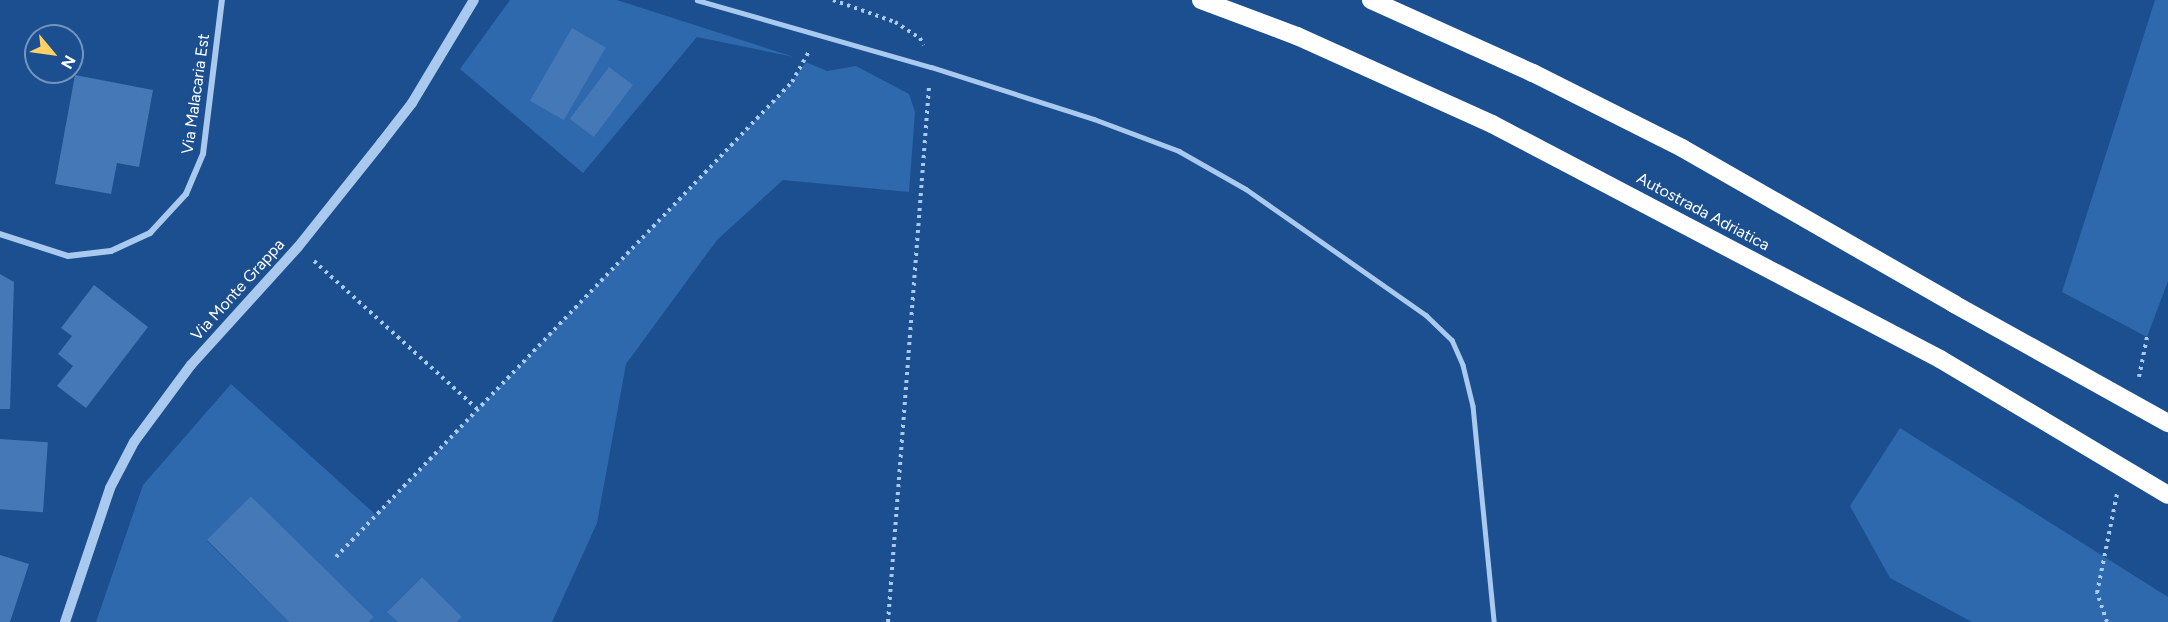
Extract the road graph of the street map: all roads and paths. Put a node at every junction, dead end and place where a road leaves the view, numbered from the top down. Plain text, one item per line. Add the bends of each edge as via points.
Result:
1 (222, 0) edge
2 (474, 0) edge
3 (697, 0) edge
4 (833, 0) edge
5 (1201, 0) edge
6 (1371, 0) edge
7 (806, 62) dead end
8 (931, 67) junction
9 (0, 234) edge
10 (298, 247) junction
11 (477, 409) junction
12 (2168, 423) edge
13 (2168, 495) edge
14 (336, 557) dead end
15 (65, 622) edge
16 (888, 622) edge
17 (1494, 622) edge

1 - 9 street, Via Malacaria Est via 203,154 186,194 150,233 111,251 68,256
2 - 10 street, Via Monte Grappa via 412,103
3 - 8 lane
4 - 8 path via 895,22 920,38
5 - 13 highway, Autostrada Adriatica, bridge via 1297,36 1492,124 1940,359
6 - 12 highway, bridge via 1533,73 1682,148
7 - 11 path via 792,82
8 - 16 path
8 - 17 lane via 1094,119 1179,151 1246,189 1425,315 1452,340 1463,364 1473,406
10 - 11 path
10 - 15 street, Via Monte Grappa via 191,364 134,442 110,488
11 - 14 path

